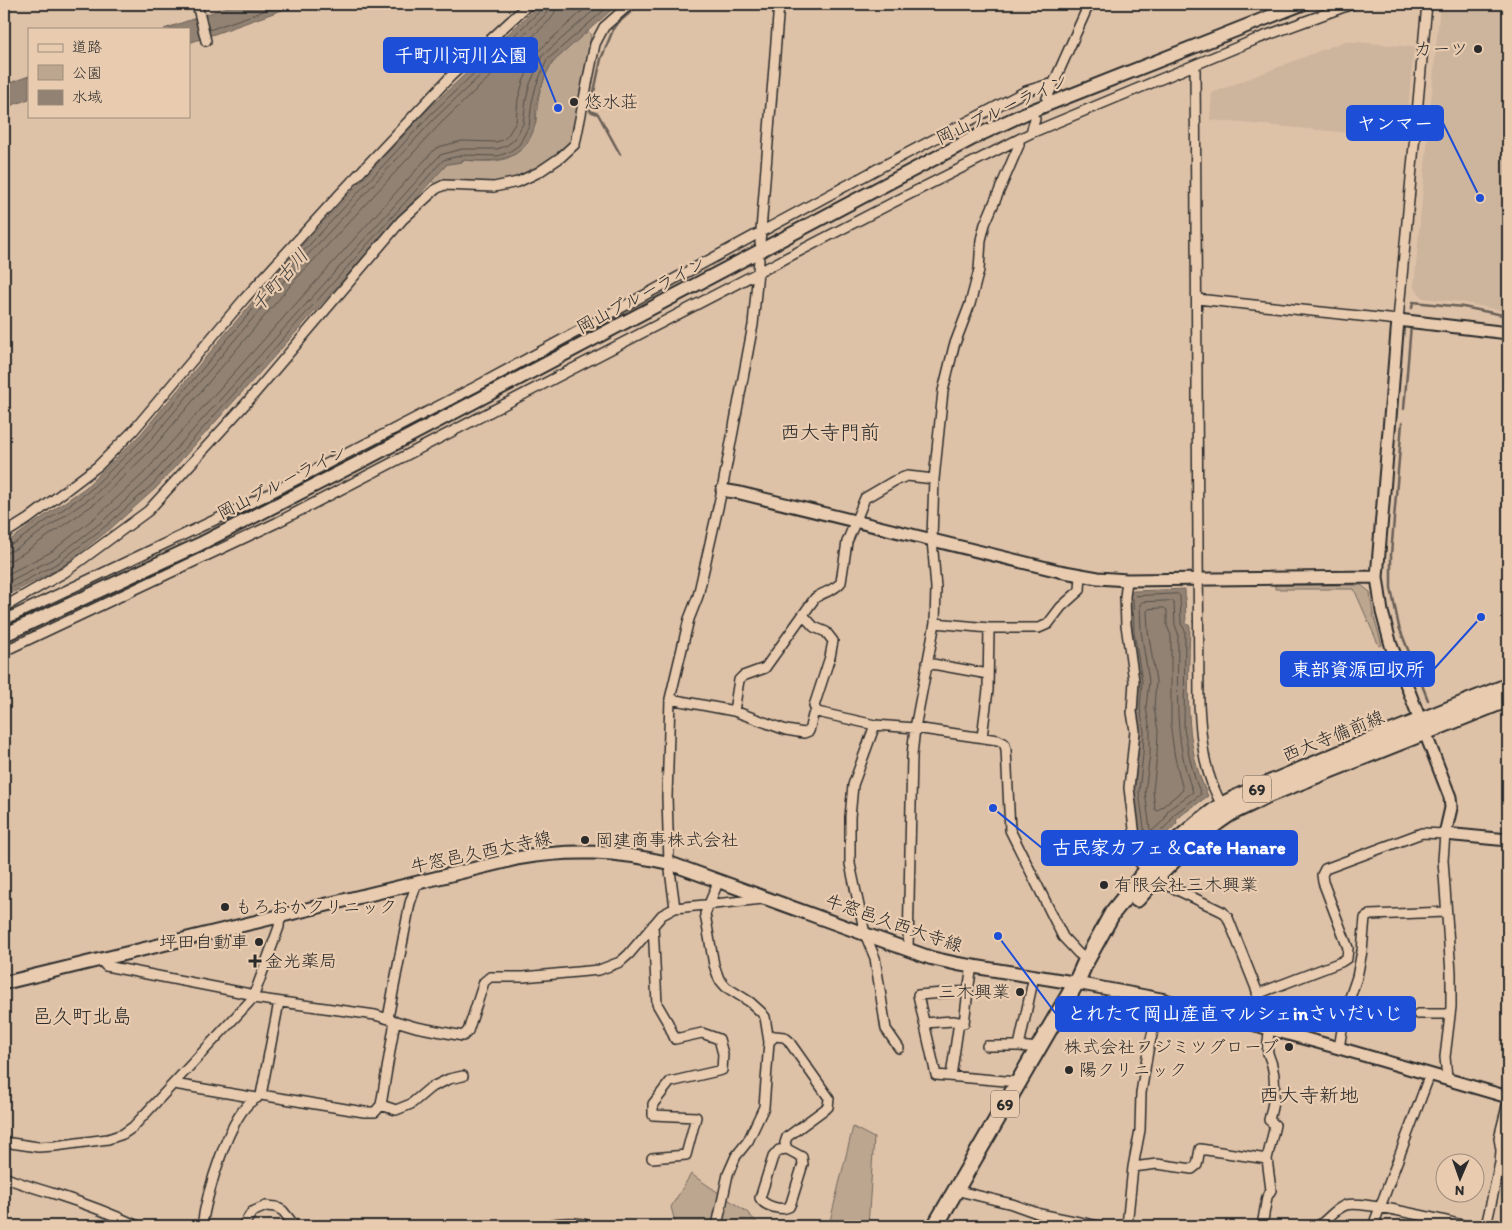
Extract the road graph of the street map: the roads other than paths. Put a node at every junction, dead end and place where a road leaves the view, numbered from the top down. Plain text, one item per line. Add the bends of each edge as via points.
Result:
1 (529, 4) edge
2 (630, 4) edge
3 (778, 4) edge
4 (1089, 4) edge
5 (1302, 4) edge
6 (1352, 4) edge
7 (1427, 4) edge
8 (197, 7) edge
9 (206, 41) dead end
10 (1195, 65) junction
11 (1053, 84) junction
12 (1047, 98) dead end
13 (1035, 119) dead end
14 (1031, 133) junction
15 (1019, 138) junction
16 (761, 232) junction
17 (760, 243) dead end
18 (759, 260) dead end
19 (757, 274) junction
20 (1197, 299) junction
21 (1398, 320) junction
22 (1508, 333) edge
23 (934, 479) junction
24 (722, 490) junction
25 (855, 521) junction
26 (4, 534) edge
27 (932, 539) junction
28 (1081, 575) junction
29 (1377, 577) junction
30 (1127, 580) junction
31 (1199, 580) junction
32 (4, 607) edge
33 (803, 615) junction
34 (4, 620) edge
35 (935, 623) junction
36 (989, 628) junction
37 (4, 635) edge
38 (4, 652) edge
39 (927, 664) junction
40 (988, 674) junction
41 (1508, 686) edge
42 (670, 699) junction
43 (1508, 699) edge
44 (734, 711) junction
45 (817, 712) junction
46 (875, 725) junction
47 (1423, 726) junction
48 (915, 728) junction
49 (982, 737) junction
50 (1226, 810) junction
51 (1445, 834) junction
52 (1508, 840) edge
53 (669, 863) junction
54 (1152, 873) junction
55 (719, 880) junction
56 (417, 883) junction
57 (771, 899) junction
58 (709, 903) junction
59 (675, 908) junction
60 (1446, 912) junction
61 (280, 915) junction
62 (653, 926) junction
63 (865, 934) junction
64 (908, 949) junction
65 (100, 959) junction
66 (1087, 960) junction
67 (972, 966) junction
68 (1034, 976) junction
69 (4, 983) edge
70 (1076, 983) junction
71 (968, 991) junction
72 (1258, 994) junction
73 (254, 997) junction
74 (1161, 1000) junction
75 (278, 1002) junction
76 (1418, 1014) dead end
77 (1450, 1014) junction
78 (392, 1019) junction
79 (959, 1022) junction
80 (924, 1023) junction
81 (1270, 1029) junction
82 (768, 1042) junction
83 (987, 1046) dead end
84 (1019, 1046) junction
85 (899, 1048) dead end
86 (1038, 1048) junction
87 (1340, 1048) junction
88 (1430, 1074) junction
89 (463, 1076) dead end
90 (951, 1076) junction
91 (1447, 1078) junction
92 (1018, 1082) junction
93 (174, 1084) junction
94 (258, 1097) junction
95 (1508, 1097) edge
96 (1508, 1102) edge
97 (381, 1105) junction
98 (4, 1142) edge
99 (787, 1149) junction
100 (652, 1158) dead end
101 (1267, 1159) junction
102 (1134, 1167) junction
103 (4, 1177) edge
104 (955, 1190) junction
105 (1380, 1208) junction
106 (1424, 1217) junction
107 (138, 1226) edge
108 (202, 1226) edge
109 (243, 1226) edge
110 (296, 1226) edge
111 (543, 1226) edge
112 (589, 1226) edge
113 (717, 1226) edge
114 (934, 1226) edge
115 (1098, 1226) edge
116 (1127, 1226) edge
117 (1262, 1226) edge
118 (1318, 1226) edge
119 (1374, 1226) edge
120 (1421, 1226) edge
121 (1467, 1226) edge
122 (1486, 1226) edge

1 - 26 street via 451,76 338,196 245,298 133,431 98,466
2 - 32 street via 604,27 595,44 575,144 539,172 518,182 474,188 444,185 436,189 402,220 249,400 148,511 65,572
3 - 16 street
4 - 11 street
5 - 37 main road, 岡山ブルーライン via 981,134 366,460 200,544
6 - 10 street
7 - 21 street
8 - 9 street
10 - 14 street
10 - 20 street
11 - 12 street
11 - 16 street via 1026,91
13 - 14 street
14 - 15 street
15 - 19 street
15 - 23 street via 1019,145 985,224 979,270 954,346 943,391
16 - 17 street
16 - 34 street via 479,389 263,501
18 - 19 street
19 - 24 street via 753,325
19 - 38 street
20 - 21 street
20 - 31 street
21 - 22 street
21 - 29 street
23 - 25 street via 907,476 894,481 865,498
23 - 27 street
24 - 25 street
24 - 42 street
25 - 27 street
25 - 33 street via 847,542 842,582 815,598
27 - 28 street
27 - 35 street
28 - 30 street
28 - 36 street via 1080,590 1048,624 1039,628
29 - 31 street
29 - 47 street via 1386,629
30 - 31 street
30 - 54 street via 1126,625 1134,681 1132,712 1136,731 1129,788 1138,861
31 - 50 street via 1200,732 1208,772
33 - 44 street via 765,668 739,680
33 - 45 street via 833,641 814,706
35 - 36 street
35 - 39 street
36 - 40 street
39 - 40 street
39 - 48 street
40 - 49 street
41 - 47 main road, 西大寺備前線 / 69
42 - 44 street
42 - 53 street
43 - 47 main road, 西大寺備前線 / 69
44 - 45 street via 786,730 804,733 809,731 813,715
45 - 46 street
46 - 48 street
46 - 63 street via 853,785 850,817 850,864
47 - 50 main road, 西大寺備前線 / 69 via 1286,776
47 - 51 street via 1450,798
48 - 49 street
48 - 64 street
49 - 66 street via 1004,743 1010,830 1063,937
50 - 54 main road, 西大寺備前線 / 69 via 1198,824 1163,853
51 - 52 street
51 - 60 street
51 - 72 street via 1422,833 1325,869 1322,878 1348,948 1347,958
53 - 55 main road, 牛窓邑久西大寺線
53 - 56 main road, 牛窓邑久西大寺線 via 605,852 561,852 519,858
53 - 59 street
54 - 66 main road, 西大寺備前線 / 69 via 1113,912
54 - 70 main road, 西大寺備前線 / 69 via 1113,929 1094,964
54 - 72 street via 1171,887 1223,912
55 - 57 main road, 牛窓邑久西大寺線
55 - 58 street
56 - 61 main road, 牛窓邑久西大寺線
56 - 78 street via 410,903
57 - 58 street
57 - 63 main road, 牛窓邑久西大寺線
58 - 59 street
58 - 82 street via 706,914 719,979 762,1012
59 - 62 street via 662,915
60 - 77 street via 1451,972
60 - 87 street via 1370,915 1365,918 1358,977 1346,1012
61 - 65 main road, 牛窓邑久西大寺線
61 - 73 street via 279,927
62 - 78 street via 620,962 599,970 490,978 484,982 468,1031 463,1036
62 - 100 street via 657,1004 675,1039 702,1033 719,1039 723,1054 722,1070 670,1082 653,1104 653,1115 696,1117 686,1155
63 - 64 main road, 牛窓邑久西大寺線
63 - 85 street via 875,958 886,1029
64 - 67 main road, 牛窓邑久西大寺線 via 931,958
65 - 69 main road, 牛窓邑久西大寺線
65 - 73 street via 106,966
66 - 70 main road, 西大寺備前線 / 69
67 - 68 main road, 牛窓邑久西大寺線
67 - 71 street
68 - 70 main road, 牛窓邑久西大寺線
68 - 84 street
70 - 74 street
70 - 86 main road, 西大寺備前線 / 69
71 - 79 street via 964,1023
71 - 80 street via 918,995
72 - 81 street
73 - 75 street
73 - 93 street
74 - 81 street
74 - 102 street via 1141,1093
75 - 78 street
75 - 94 street
76 - 77 street
77 - 91 street via 1444,1057
78 - 97 street
79 - 80 street
79 - 90 street
80 - 90 street via 936,1075
81 - 87 street
81 - 101 street via 1268,1053 1275,1099 1269,1120 1275,1125
82 - 99 street via 775,1036 788,1040 829,1098 826,1109 787,1137
82 - 113 street via 764,1107 728,1174
83 - 84 street
84 - 86 street
86 - 92 main road, 西大寺備前線 / 69
87 - 88 street
88 - 91 street
88 - 105 street
89 - 97 street via 450,1078 430,1088 411,1104 396,1110
90 - 92 street
91 - 95 street
92 - 104 main road, 西大寺備前線 / 69
93 - 94 street
93 - 98 street via 133,1128 123,1134 55,1146
94 - 97 street via 364,1112 376,1112
94 - 108 street via 245,1107 225,1144
96 - 122 street via 1499,1138 1500,1163
99 - 99 street via 775,1153 760,1198 764,1203 783,1209 791,1203 804,1164 802,1157
101 - 102 street via 1200,1149 1197,1165 1192,1169 1156,1164
101 - 117 street via 1271,1190
102 - 116 street
103 - 107 street
104 - 114 main road, 西大寺備前線 / 69
104 - 115 street via 1040,1214
105 - 106 street
105 - 118 street via 1347,1205 1337,1209
105 - 119 street
106 - 120 street
106 - 121 street
109 - 110 street via 252,1212 266,1206 283,1211
111 - 112 street via 560,1222

